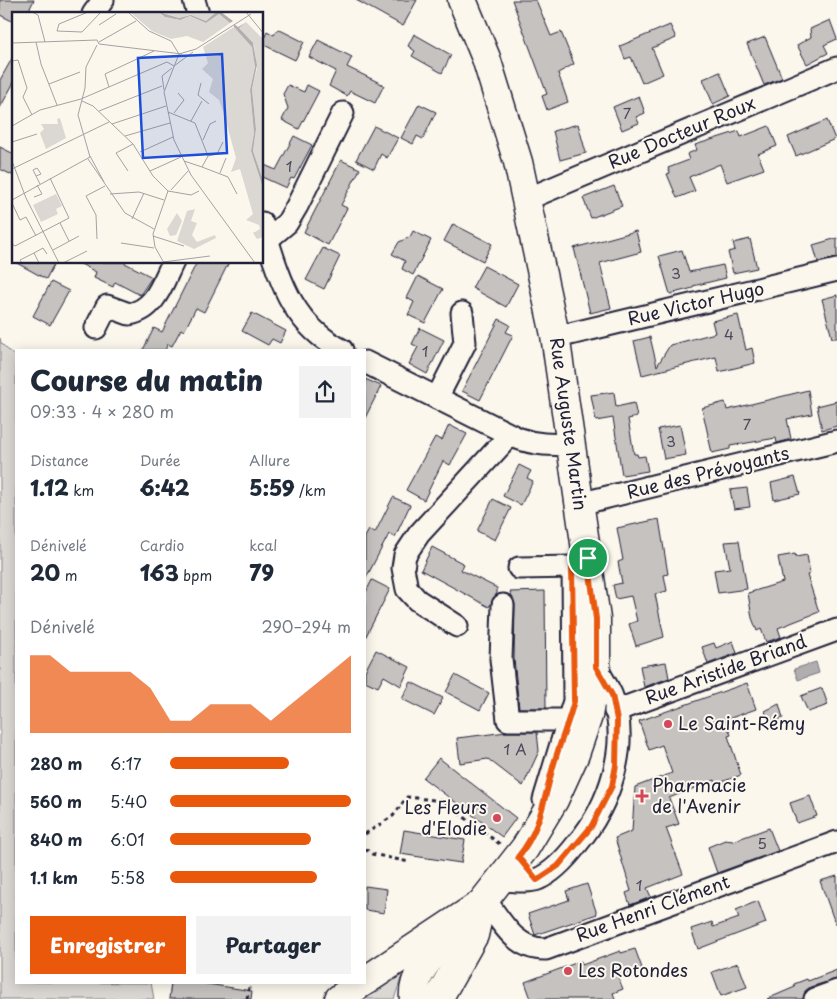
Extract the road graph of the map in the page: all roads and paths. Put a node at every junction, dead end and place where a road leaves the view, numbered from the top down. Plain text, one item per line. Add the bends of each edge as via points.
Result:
1 (103, 0) edge
2 (462, 0) edge
3 (94, 12) edge
4 (837, 68) edge
5 (343, 114) dead end
6 (527, 196) junction
7 (265, 231) edge
8 (172, 264) edge
9 (837, 270) edge
10 (462, 313) dead end
11 (96, 328) dead end
12 (555, 335) junction
13 (339, 349) edge
14 (366, 362) edge
15 (437, 398) junction
16 (510, 435) junction
17 (837, 441) edge
18 (572, 444) junction
19 (580, 504) junction
20 (580, 562) junction
21 (518, 568) dead end
22 (503, 605) dead end
23 (457, 626) dead end
24 (837, 630) edge
25 (596, 667) junction
26 (615, 711) junction
27 (569, 720) junction
28 (537, 830) junction
29 (366, 833) edge
30 (837, 842) edge
31 (366, 850) edge
32 (518, 857) junction
33 (409, 862) dead end
34 (483, 899) junction
35 (366, 981) edge
36 (250, 984) edge
37 (361, 984) edge
38 (837, 991) edge
39 (247, 999) edge
40 (339, 999) edge
41 (414, 999) edge
42 (438, 999) edge
43 (815, 999) edge

1 - 3 street
2 - 6 main road, Rue Auguste Martin via 486,58
4 - 6 street, Rue Docteur Roux via 539,194
5 - 7 street via 287,223
6 - 12 main road, Rue Auguste Martin
7 - 13 street via 291,303 302,319
8 - 11 street via 147,307 129,314 107,306
9 - 12 street, Rue Victor Hugo
10 - 15 street via 465,343
12 - 18 main road, Rue Auguste Martin
14 - 15 street
15 - 16 street
16 - 18 street via 532,444
16 - 23 street via 419,534 405,555 403,568 407,589 417,600
17 - 19 street, Rue des Prévoyants
18 - 19 main road, Rue Auguste Martin
19 - 20 main road, Rue Auguste Martin
20 - 21 street
20 - 25 main road, Rue Auguste Martin via 596,619
20 - 27 street via 574,701
22 - 27 street via 501,659 508,720
24 - 26 street, Rue Aristide Briand
25 - 26 street, Rue Auguste Martin via 612,695
25 - 28 main road via 588,716 576,754
26 - 34 street, Rue Auguste Martin via 618,745 612,786 591,827 558,866 537,880
27 - 28 street via 555,759
28 - 32 main road
29 - 32 path via 393,816 407,797 443,801
30 - 34 street, Rue Henri Clément via 546,949 535,949 518,940
31 - 33 path
32 - 34 main road
34 - 35 main road
34 - 41 main road via 420,972 413,989
34 - 42 main road via 474,935
36 - 39 path
37 - 40 main road
38 - 43 street

